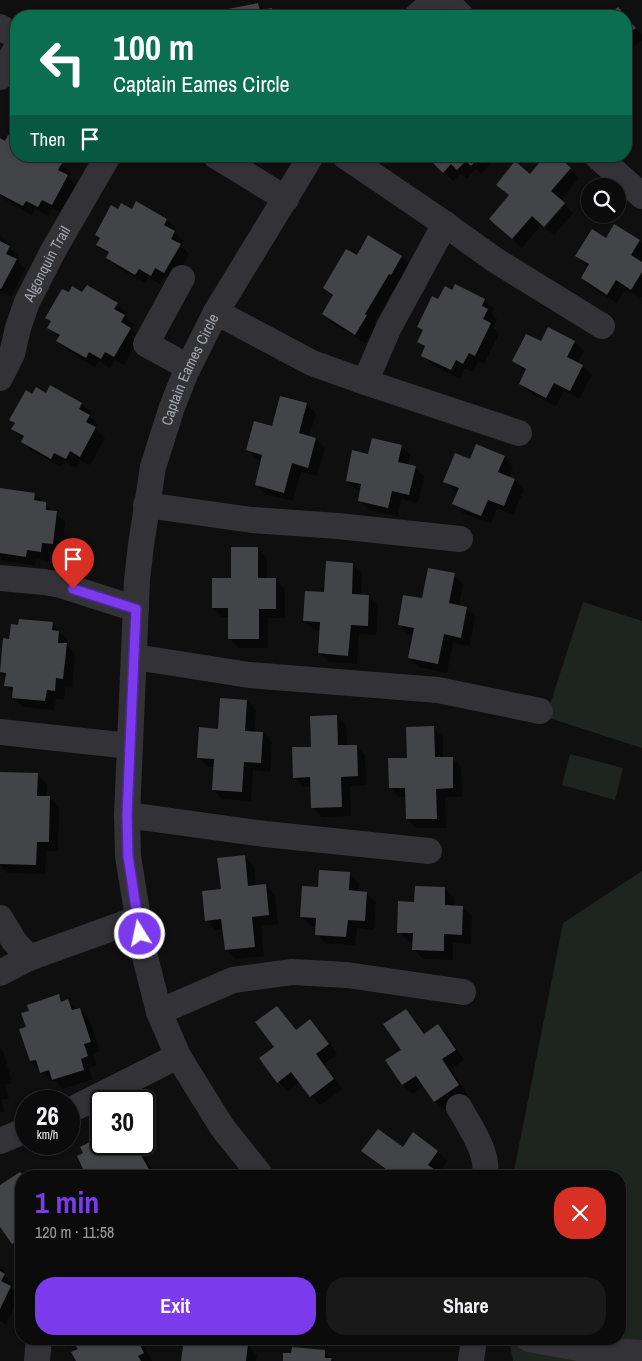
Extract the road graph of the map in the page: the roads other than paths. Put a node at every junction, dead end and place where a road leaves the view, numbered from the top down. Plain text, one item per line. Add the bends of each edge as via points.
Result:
1 (435, 0) edge
2 (445, 0) edge
3 (424, 10) edge
4 (455, 10) edge
5 (10, 59) edge
6 (0, 77) edge
7 (105, 162) edge
8 (226, 162) edge
9 (308, 162) edge
10 (354, 162) edge
11 (604, 162) edge
12 (642, 196) edge
13 (286, 199) junction
14 (446, 224) junction
15 (182, 278) dead end
16 (216, 312) junction
17 (602, 326) dead end
18 (188, 367) junction
19 (0, 378) edge
20 (365, 382) junction
21 (519, 433) dead end
22 (146, 505) junction
23 (460, 539) dead end
24 (0, 578) edge
25 (136, 609) junction
26 (135, 657) junction
27 (540, 711) dead end
28 (0, 732) edge
29 (130, 746) junction
30 (127, 815) junction
31 (429, 851) dead end
32 (0, 918) edge
33 (137, 919) junction
34 (29, 958) junction
35 (0, 973) edge
36 (463, 992) dead end
37 (160, 1012) junction
38 (178, 1056) junction
39 (80, 1105) edge
40 (459, 1107) dead end
41 (15, 1135) edge
42 (0, 1141) edge
43 (256, 1170) edge
44 (486, 1170) edge
45 (39, 1345) edge
46 (473, 1345) edge
47 (561, 1345) edge
48 (642, 1353) edge
49 (37, 1361) edge
50 (471, 1361) edge

1 - 3 street
2 - 4 street
5 - 6 street
7 - 19 street, Algonquin Trail via 27,302 12,354
8 - 13 street
9 - 13 street, Captain Eames Circle
10 - 14 street
11 - 12 street
13 - 16 street, Captain Eames Circle
14 - 17 street via 494,260
14 - 20 street via 389,327
15 - 18 street via 146,344
16 - 18 street, Captain Eames Circle
16 - 20 street via 312,364
18 - 22 street, Captain Eames Circle via 153,466
20 - 21 street
22 - 23 street via 252,520
22 - 25 street, Captain Eames Circle
24 - 25 street via 61,585
25 - 26 street, Captain Eames Circle
26 - 27 street via 249,675 438,690
26 - 29 street, Captain Eames Circle
28 - 29 street
29 - 30 street, Captain Eames Circle
30 - 31 street via 265,834
30 - 33 street, Captain Eames Circle via 128,856
32 - 34 street
33 - 34 street
33 - 37 street, Captain Eames Circle
34 - 35 street
36 - 37 street via 347,975 292,972 233,980
37 - 38 street, Captain Eames Circle
38 - 39 street
38 - 43 street, Captain Eames Circle via 222,1127
40 - 44 street via 479,1142
41 - 42 street
45 - 49 street
46 - 50 street
47 - 48 street

